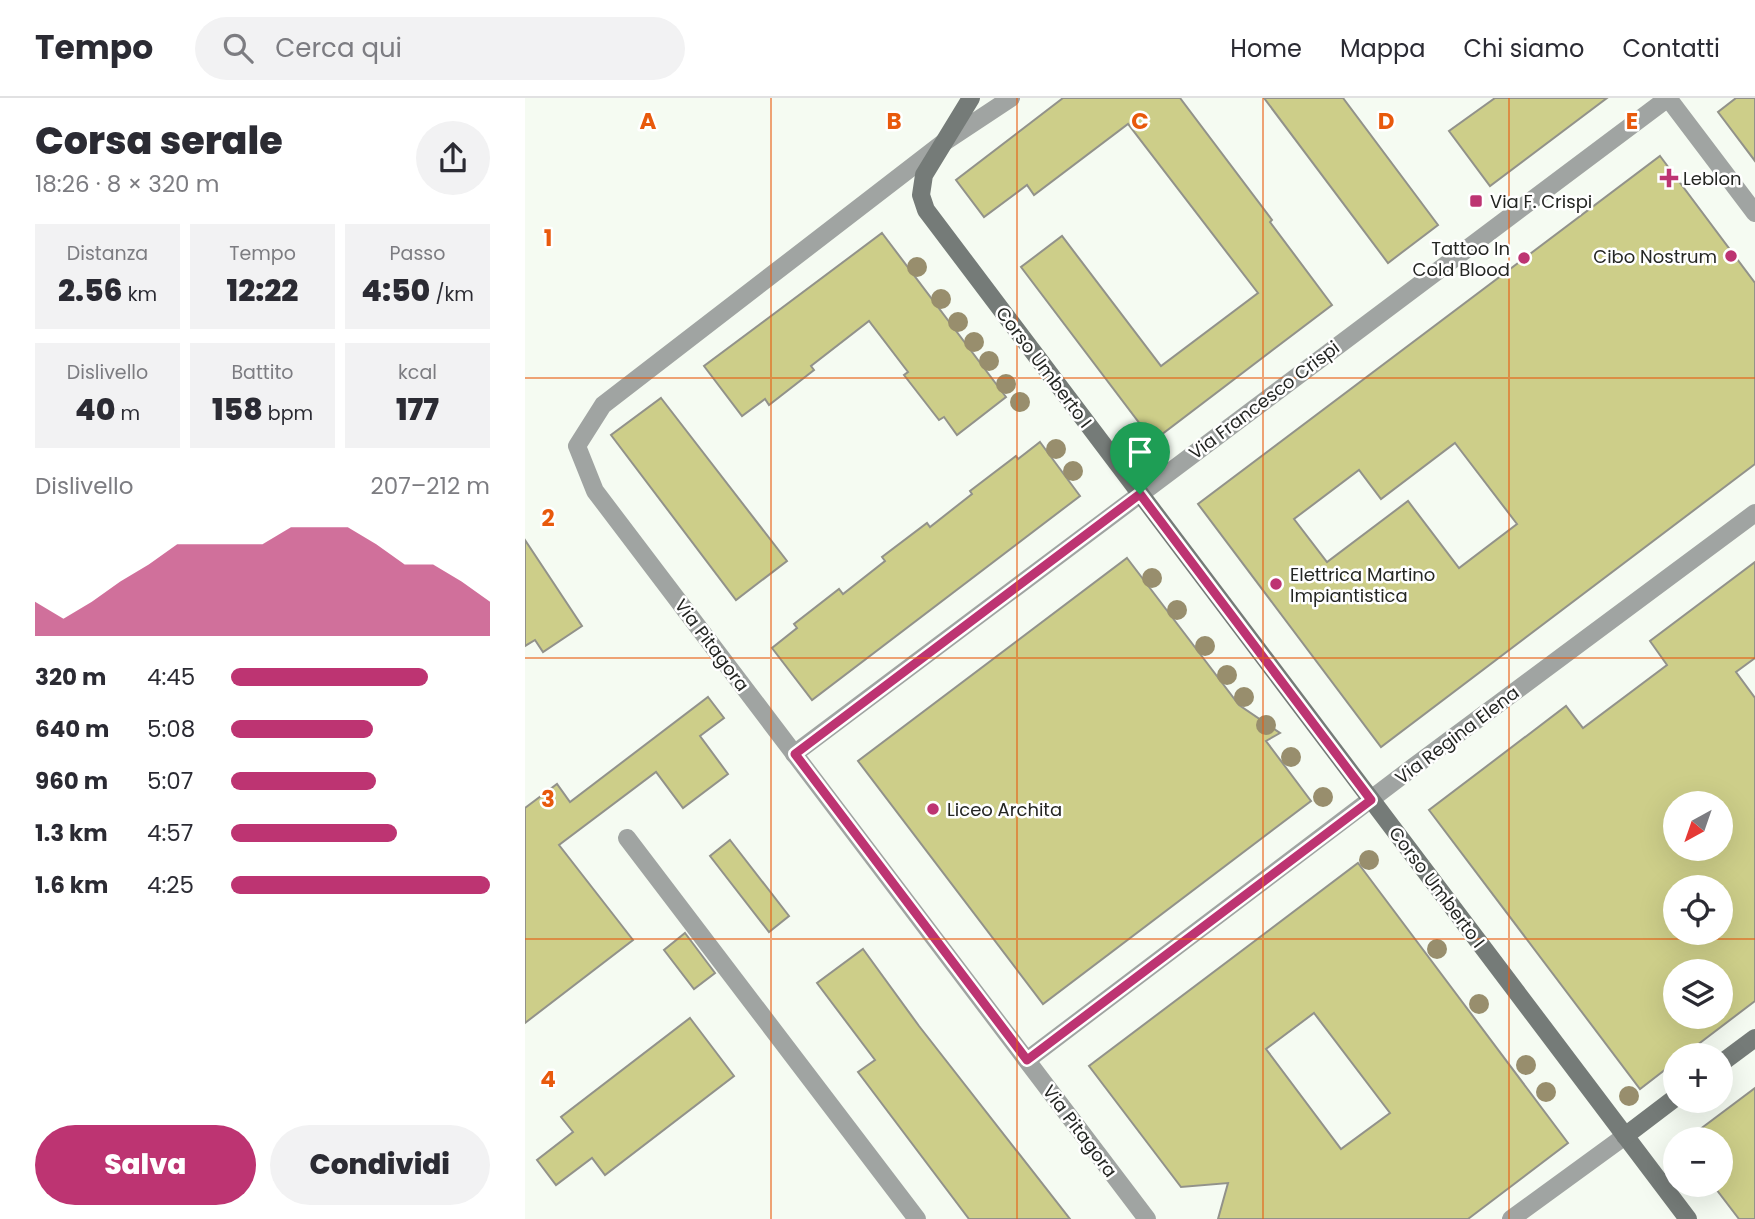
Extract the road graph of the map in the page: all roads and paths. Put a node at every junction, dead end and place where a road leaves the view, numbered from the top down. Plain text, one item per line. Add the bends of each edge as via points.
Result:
1 (971, 98) edge
2 (1011, 98) edge
3 (1668, 98) edge
4 (943, 143) junction
5 (1755, 213) edge
6 (1140, 494) junction
7 (1755, 513) edge
8 (795, 754) junction
9 (1371, 800) junction
10 (627, 838) dead end
11 (1755, 1038) edge
12 (1733, 1054) edge
13 (1027, 1060) junction
14 (1663, 1107) edge
15 (1625, 1136) junction
16 (917, 1219) edge
17 (1147, 1219) edge
18 (1511, 1219) edge
19 (1688, 1219) edge

1 - 4 main road, Corso Umberto I
2 - 4 street
3 - 5 street
3 - 6 street, Via Francesco Crispi
4 - 6 main road, Corso Umberto I via 922,181 926,210
4 - 8 street, Via Pitagora via 603,405 577,446 595,491
6 - 8 street, Via Francesco Crispi
6 - 9 main road, Corso Umberto I
7 - 9 street, Via Regina Elena
8 - 13 street, Via Pitagora
9 - 13 street, Via Regina Elena
9 - 15 main road, Corso Umberto I
10 - 16 street
11 - 12 main road
13 - 17 street, Via Pitagora
14 - 15 main road
15 - 18 street
15 - 19 main road, Corso Umberto I

